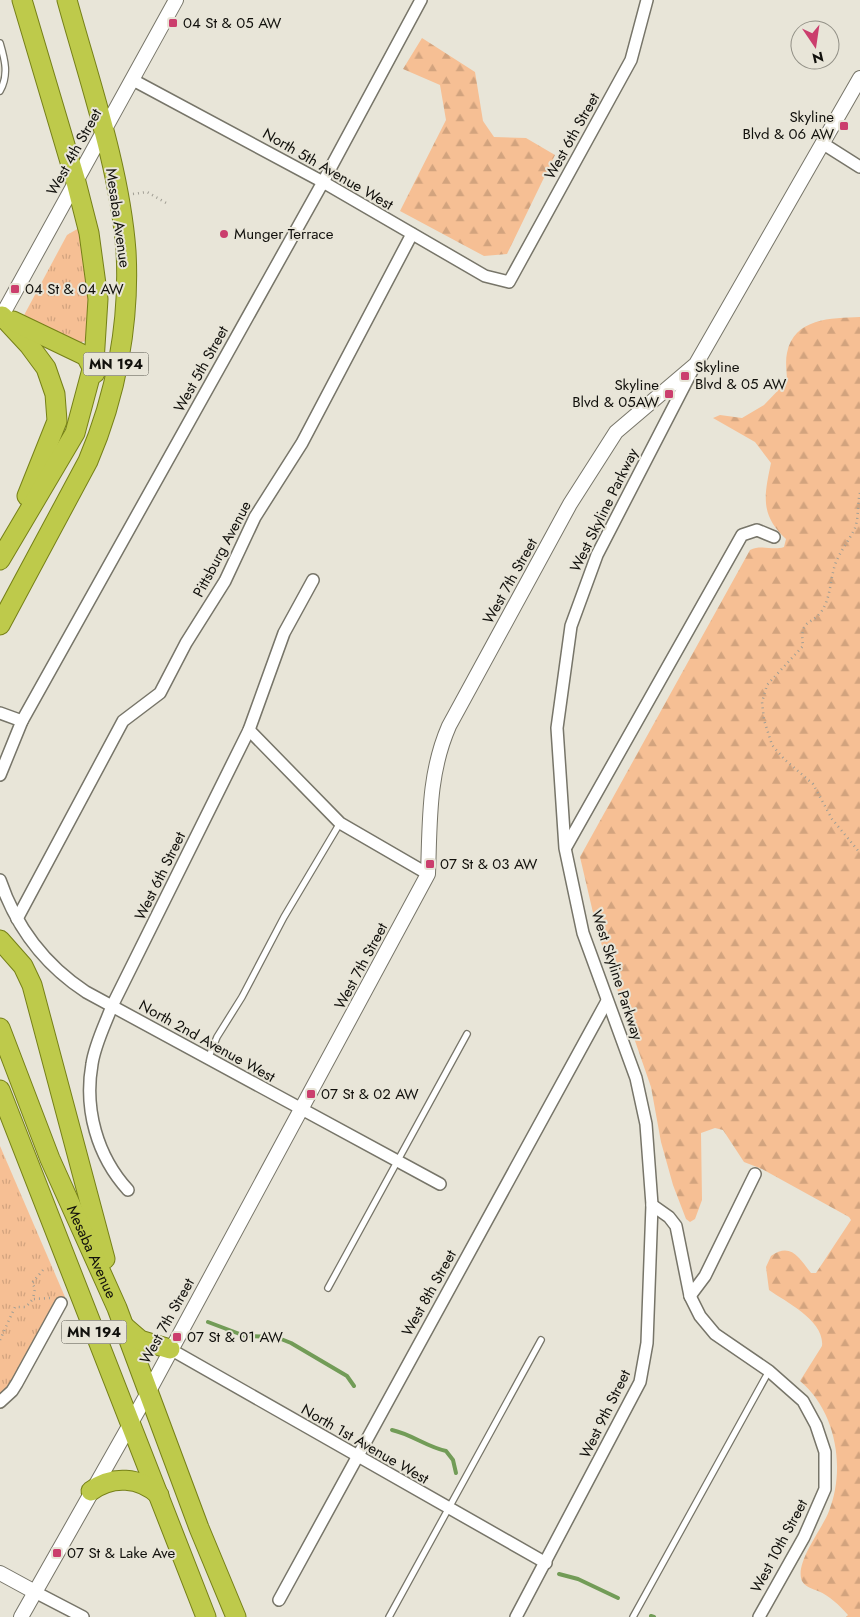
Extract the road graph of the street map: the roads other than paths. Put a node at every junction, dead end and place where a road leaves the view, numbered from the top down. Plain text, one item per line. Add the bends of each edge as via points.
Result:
1 (22, 0) edge
2 (68, 0) edge
3 (176, 0) edge
4 (421, 0) edge
5 (647, 0) edge
6 (0, 43) edge
7 (860, 78) edge
8 (133, 80) junction
9 (0, 91) edge
10 (104, 132) junction
11 (822, 143) junction
12 (860, 167) edge
13 (76, 182) junction
14 (323, 182) junction
15 (412, 234) junction
16 (509, 282) joint
17 (1, 317) edge
18 (696, 364) junction
19 (93, 367) junction
20 (99, 435) junction
21 (774, 537) dead end
22 (1, 558) edge
23 (313, 580) dead end
24 (0, 625) edge
25 (0, 713) edge
26 (22, 721) junction
27 (249, 730) junction
28 (0, 775) edge
29 (340, 824) junction
30 (565, 848) junction
31 (428, 874) junction
32 (0, 880) edge
33 (17, 919) junction
34 (0, 940) edge
35 (607, 1001) junction
36 (112, 1006) junction
37 (0, 1028) edge
38 (467, 1034) dead end
39 (208, 1059) junction
40 (0, 1090) edge
41 (302, 1110) junction
42 (398, 1163) junction
43 (755, 1174) dead end
44 (440, 1184) dead end
45 (128, 1190) dead end
46 (652, 1205) junction
47 (328, 1288) dead end
48 (690, 1296) junction
49 (61, 1303) road end
50 (118, 1308) junction
51 (125, 1327) junction
52 (540, 1340) dead end
53 (170, 1349) junction
54 (768, 1371) junction
55 (149, 1390) junction
56 (0, 1402) edge
57 (130, 1422) junction
58 (357, 1456) junction
59 (91, 1491) junction
60 (159, 1495) junction
61 (448, 1508) junction
62 (546, 1563) junction
63 (0, 1573) edge
64 (34, 1592) junction
65 (279, 1600) dead end
66 (21, 1617) edge
67 (83, 1617) edge
68 (206, 1617) edge
69 (236, 1617) edge
70 (389, 1617) edge
71 (516, 1617) edge
72 (633, 1617) edge
73 (759, 1617) edge

1 - 13 highway, Mesaba Avenue / MN 194
2 - 10 highway, Mesaba Avenue / MN 194
3 - 8 street, West 4th Street
4 - 14 street, West 5th Street
5 - 16 street, West 6th Street via 631,60
6 - 9 lane via 6,78
7 - 11 street, West Skyline Parkway
8 - 10 street, West 4th Street
8 - 14 street, North 5th Avenue West
10 - 13 street, West 4th Street
10 - 20 highway, Mesaba Avenue / MN 194 via 126,250 127,303 109,407
11 - 12 street
11 - 18 street, West Skyline Parkway
13 - 17 street, West 4th Street
13 - 19 highway, Mesaba Avenue / MN 194 via 89,233 98,299
14 - 15 street, North 5th Avenue West
14 - 26 street, West 5th Street
15 - 16 street, North 5th Avenue West via 485,276
15 - 33 street, Pittsburg Avenue via 302,443 255,517 225,581 186,643 160,693 123,720
17 - 19 highway via 86,356
17 - 22 highway via 46,368 55,394 57,421
18 - 30 street, West Skyline Parkway via 597,555 571,626 557,728
18 - 31 street, West 7th Street via 616,432 570,504 449,726 440,745 432,777
19 - 20 highway via 103,409
19 - 22 highway, Mesaba Avenue / MN 194 via 75,433
20 - 24 highway, Mesaba Avenue / MN 194 via 88,462
21 - 30 street via 757,530 742,535
23 - 27 street, West 6th Street via 284,633
25 - 26 street
26 - 28 street, West 5th Street
27 - 29 street
27 - 36 street, West 6th Street
29 - 31 street
29 - 39 lane via 217,1037
30 - 35 street, West Skyline Parkway via 583,933
31 - 41 street, West 7th Street
32 - 33 street, North 2nd Avenue West
33 - 36 street, North 2nd Avenue West via 51,966 86,992
34 - 50 highway via 23,966 39,1007
35 - 46 street, West Skyline Parkway via 636,1078 646,1124
35 - 58 street, West 8th Street
36 - 39 street, North 2nd Avenue West
36 - 45 street, West 6th Street via 92,1064 89,1092 99,1144
37 - 50 highway, Mesaba Avenue / MN 194 via 50,1159
38 - 42 lane
39 - 41 street, North 2nd Avenue West
40 - 57 highway, Mesaba Avenue / MN 194
41 - 42 street, North 2nd Avenue West
41 - 53 street, West 7th Street
42 - 44 street, North 2nd Avenue West
42 - 47 lane
43 - 48 street via 705,1276
46 - 48 street via 676,1226
46 - 62 street, West 9th Street via 647,1343 640,1382
48 - 54 street via 700,1316 715,1334
49 - 56 street via 17,1383
50 - 51 highway, Mesaba Avenue / MN 194
51 - 53 highway via 140,1340
51 - 55 highway, Mesaba Avenue / MN 194
52 - 61 lane
53 - 55 street, West 7th Street
53 - 58 street, North 1st Avenue West
54 - 72 lane
54 - 73 street, West 10th Street via 803,1401 816,1425 825,1452 825,1489 804,1537
55 - 57 street, West 7th Street
55 - 69 highway, Mesaba Avenue / MN 194 via 199,1528
57 - 59 street, West 7th Street
57 - 60 highway, Mesaba Avenue / MN 194
58 - 61 street, North 1st Avenue West
58 - 65 street, West 8th Street
59 - 60 highway via 107,1483 126,1480 144,1484
59 - 64 street, West 7th Street
60 - 68 highway, Mesaba Avenue / MN 194
61 - 62 street, North 1st Avenue West
61 - 70 lane
62 - 71 street, West 9th Street
63 - 64 street
64 - 66 street, West 7th Street
64 - 67 street

